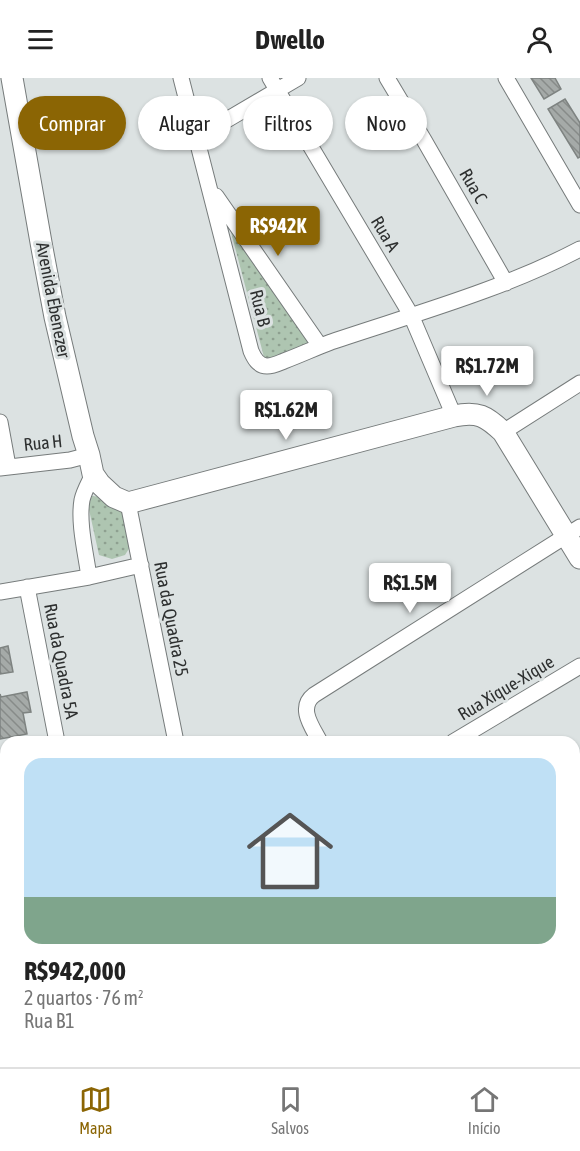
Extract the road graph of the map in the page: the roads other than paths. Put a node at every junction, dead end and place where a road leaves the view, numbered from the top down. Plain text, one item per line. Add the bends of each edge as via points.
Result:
1 (12, 78) edge
2 (181, 78) edge
3 (298, 78) edge
4 (387, 78) edge
5 (506, 78) edge
6 (273, 84) edge
7 (186, 96) edge
8 (231, 113) edge
9 (199, 150) edge
10 (209, 187) junction
11 (580, 205) edge
12 (580, 249) edge
13 (506, 283) junction
14 (411, 315) junction
15 (321, 346) junction
16 (580, 383) edge
17 (454, 416) junction
18 (0, 422) edge
19 (503, 432) junction
20 (91, 465) junction
21 (4, 467) edge
22 (128, 503) junction
23 (573, 531) edge
24 (580, 558) edge
25 (141, 566) junction
26 (90, 577) junction
27 (27, 587) junction
28 (0, 592) edge
29 (580, 666) edge
30 (56, 736) edge
31 (175, 736) edge
32 (317, 736) edge
33 (463, 736) edge

1 - 20 street, Avenida Ebenezer via 55,317
2 - 7 street, Rua B
3 - 6 street
4 - 13 street, Rua C
5 - 11 street
6 - 8 street
6 - 14 street, Rua A
9 - 10 street, Rua B
10 - 15 street
10 - 15 street, Rua B via 253,357 267,366
12 - 13 street
13 - 14 street
14 - 15 street
14 - 17 street, Rua A
16 - 19 street
17 - 19 street via 474,413
17 - 22 street
18 - 21 street
19 - 23 street
20 - 21 street, Rua H via 70,460
20 - 22 street, Avenida Ebenezer via 106,491
20 - 26 street via 81,520
22 - 25 street, Rua da Quadra 25
23 - 24 street
23 - 32 street via 309,699 305,708
25 - 26 street
25 - 31 street, Rua da Quadra 25
26 - 27 street
27 - 28 street
27 - 30 street, Rua da Quadra 5A
29 - 33 street, Rua Xique-Xique

